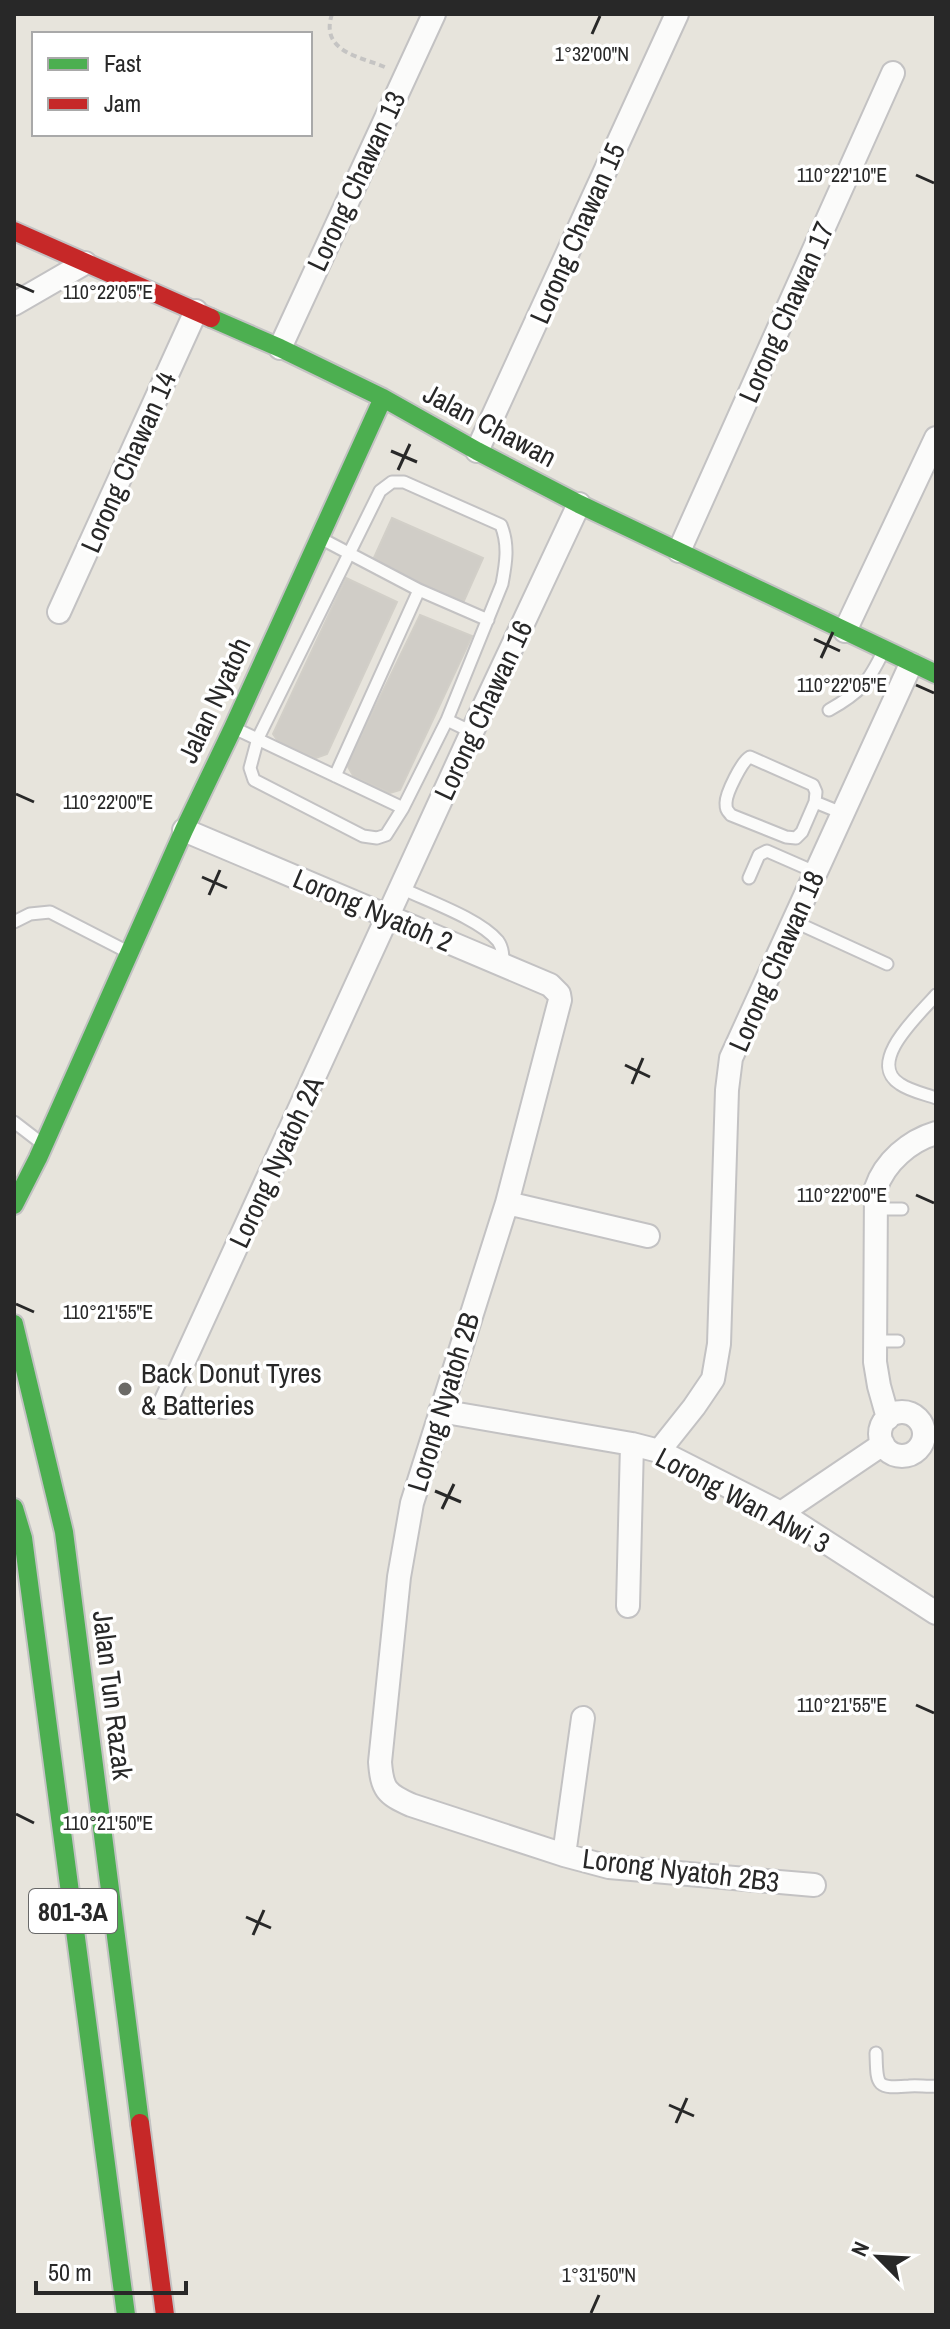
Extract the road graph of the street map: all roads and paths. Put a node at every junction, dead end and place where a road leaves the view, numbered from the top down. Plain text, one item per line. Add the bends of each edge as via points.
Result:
1 (332, 14) edge
2 (434, 14) edge
3 (677, 14) edge
4 (893, 73) dead end
5 (404, 76) junction
6 (14, 231) edge
7 (85, 263) junction
8 (14, 304) edge
9 (196, 311) junction
10 (280, 348) junction
11 (383, 398) junction
12 (936, 438) edge
13 (477, 451) junction
14 (579, 504) junction
15 (320, 538) junction
16 (679, 551) junction
17 (350, 552) junction
18 (419, 590) junction
19 (59, 612) dead end
20 (488, 620) junction
21 (845, 631) junction
22 (884, 650) junction
23 (911, 664) junction
24 (936, 674) edge
25 (829, 710) dead end
26 (447, 720) junction
27 (233, 728) junction
28 (472, 732) junction
29 (258, 738) junction
30 (335, 776) junction
31 (815, 802) junction
32 (403, 808) junction
33 (842, 813) junction
34 (184, 830) junction
35 (815, 872) junction
36 (749, 878) dead end
37 (401, 888) junction
38 (389, 917) junction
39 (793, 921) junction
40 (14, 922) edge
41 (130, 953) junction
42 (887, 964) dead end
43 (503, 965) junction
44 (559, 994) joint
45 (936, 995) edge
46 (936, 1098) edge
47 (14, 1122) edge
48 (936, 1133) edge
49 (41, 1151) junction
50 (17, 1158) dead end
51 (507, 1203) junction
52 (14, 1205) edge
53 (876, 1209) junction
54 (902, 1209) dead end
55 (648, 1236) dead end
56 (14, 1324) edge
57 (875, 1341) junction
58 (898, 1341) dead end
59 (163, 1407) dead end
60 (440, 1411) junction
61 (888, 1418) junction
62 (930, 1434) edge
63 (632, 1444) junction
64 (883, 1444) junction
65 (659, 1451) junction
66 (14, 1508) edge
67 (781, 1513) junction
68 (628, 1606) dead end
69 (936, 1613) edge
70 (583, 1718) dead end
71 (411, 1805) joint
72 (564, 1855) junction
73 (814, 1885) dead end
74 (876, 2053) dead end
75 (936, 2086) edge
76 (126, 2315) edge
77 (165, 2315) edge

1 - 5 path via 332,39 341,49
2 - 5 street, Lorong Chawan 13
3 - 13 street, Lorong Chawan 15
4 - 16 street, Lorong Chawan 17
5 - 10 street, Lorong Chawan 13
6 - 7 main road, Jalan Chawan
7 - 8 street
7 - 9 main road, Jalan Chawan
9 - 10 main road, Jalan Chawan
9 - 19 street, Lorong Chawan 14
10 - 11 main road, Jalan Chawan
11 - 13 main road, Jalan Chawan
11 - 15 main road, Jalan Nyatoh
12 - 21 street
13 - 14 main road, Jalan Chawan
14 - 16 main road, Jalan Chawan
14 - 28 street, Lorong Chawan 16
15 - 17 lane
15 - 27 main road, Jalan Nyatoh
16 - 21 main road, Jalan Chawan
17 - 18 lane
17 - 20 lane via 380,491 392,482 404,482 501,525 506,562
17 - 29 lane
18 - 20 lane
18 - 30 lane
20 - 26 lane
21 - 22 main road, Jalan Chawan
22 - 23 main road, Jalan Chawan
22 - 25 lane via 872,677
23 - 24 main road, Jalan Chawan
23 - 33 street, Lorong Chawan 18
26 - 28 lane
26 - 32 lane
27 - 29 lane
27 - 34 main road, Jalan Nyatoh
28 - 37 street, Lorong Chawan 16
29 - 30 lane
29 - 32 lane via 250,768 254,780 363,836 386,835
30 - 32 lane
31 - 31 lane via 813,785 750,757 726,808 731,815 796,838
31 - 33 lane
33 - 35 street, Lorong Chawan 18
34 - 38 street, Lorong Nyatoh 2
34 - 41 main road, Jalan Nyatoh
35 - 36 lane via 767,851 759,855
35 - 39 street, Lorong Chawan 18
37 - 38 street, Lorong Chawan 16
37 - 43 lane via 480,926 498,941
38 - 43 street, Lorong Nyatoh 2
38 - 59 street, Lorong Nyatoh 2A
39 - 42 lane
39 - 65 street, Lorong Chawan 18 via 731,1058 719,1344 713,1379
40 - 41 lane via 50,912
41 - 49 main road, Jalan Nyatoh
43 - 44 street, Lorong Nyatoh 2
44 - 51 street, Lorong Nyatoh 2B
45 - 46 lane via 895,1043 889,1063 900,1084
47 - 49 lane
48 - 53 street via 910,1146 881,1173
49 - 50 main road
49 - 52 main road, Jalan Nyatoh
51 - 55 street
51 - 60 street, Lorong Nyatoh 2B
53 - 54 lane
53 - 57 street
56 - 77 main road, Jalan Tun Razak via 64,1532
57 - 58 lane
57 - 61 street via 876,1374
60 - 63 street, Lorong Wan Alwi 3
60 - 71 street, Lorong Nyatoh 2B via 412,1503 399,1577 380,1762 382,1783 392,1797
61 - 62 street via 907,1413
61 - 64 street via 882,1425
62 - 64 street via 907,1456 889,1452
63 - 65 street, Lorong Wan Alwi 3
63 - 68 street
64 - 67 street
65 - 67 street, Lorong Wan Alwi 3
66 - 76 main road, 801-3A via 23,1538
67 - 69 street, Lorong Wan Alwi 3
70 - 72 street
71 - 72 street, Lorong Nyatoh 2B3
72 - 73 street, Lorong Nyatoh 2B3 via 609,1867
74 - 75 lane via 877,2076 888,2088

